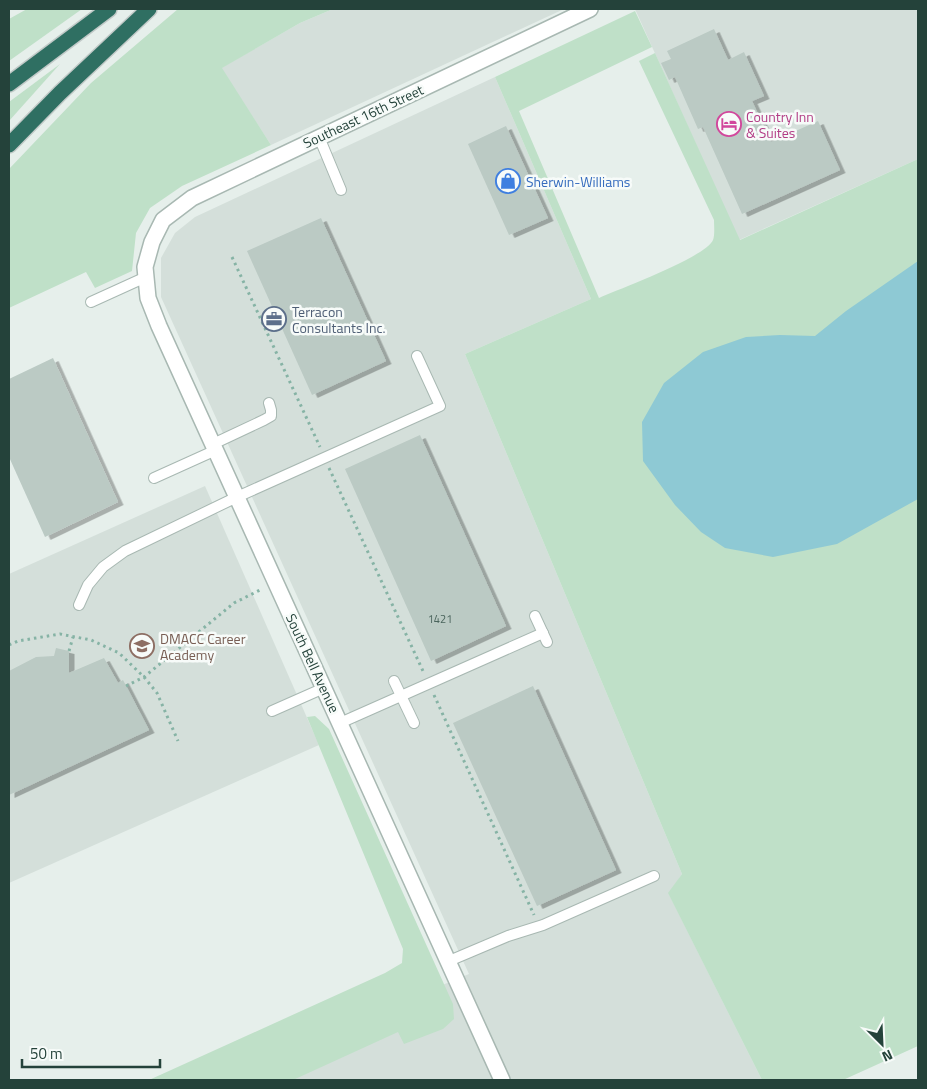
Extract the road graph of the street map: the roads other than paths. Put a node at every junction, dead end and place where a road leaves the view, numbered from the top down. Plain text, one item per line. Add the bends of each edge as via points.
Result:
1 (109, 9) edge
2 (148, 9) edge
3 (590, 9) edge
4 (9, 84) edge
5 (319, 137) junction
6 (9, 145) edge
7 (342, 190) dead end
8 (152, 242) joint
9 (146, 277) junction
10 (91, 302) dead end
11 (417, 356) dead end
12 (269, 403) dead end
13 (214, 447) junction
14 (154, 478) dead end
15 (237, 497) junction
16 (79, 605) dead end
17 (535, 616) dead end
18 (394, 682) dead end
19 (324, 688) junction
20 (401, 696) junction
21 (272, 711) dead end
22 (340, 723) junction
23 (414, 723) dead end
24 (654, 876) dead end
25 (449, 961) junction
26 (502, 1080) edge

1 - 4 highway
2 - 6 highway
3 - 5 street, Southeast 16th Street
5 - 7 lane
5 - 8 street, Southeast 16th Street via 192,198 163,220
8 - 9 street, South Bell Avenue via 145,267
9 - 10 lane
9 - 13 street, South Bell Avenue via 148,298 159,326
11 - 15 lane via 440,406
12 - 13 lane via 271,416
13 - 14 lane
13 - 15 street, South Bell Avenue
15 - 16 lane via 125,551 103,567 88,585
15 - 19 street, South Bell Avenue
17 - 20 lane via 545,638
18 - 20 lane
19 - 21 lane
19 - 22 street, South Bell Avenue
20 - 22 lane
20 - 23 lane
22 - 25 street, South Bell Avenue
24 - 25 lane
25 - 26 street, South Bell Avenue

